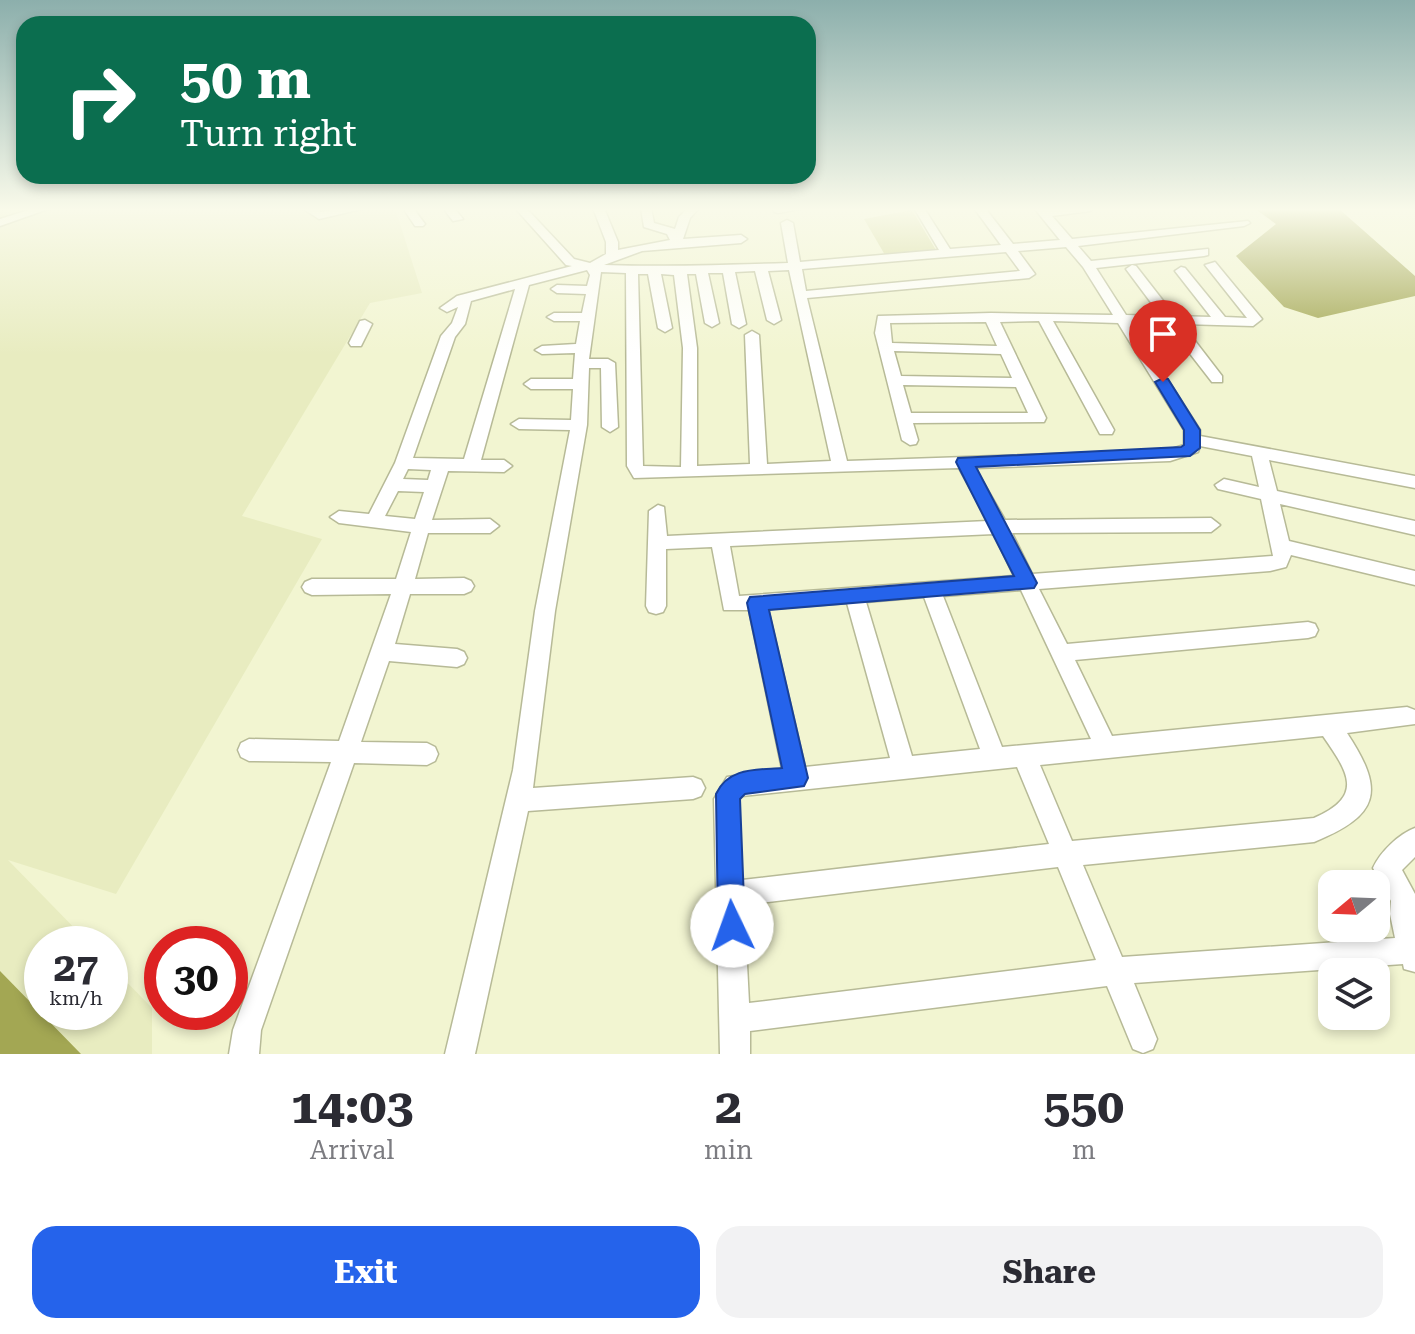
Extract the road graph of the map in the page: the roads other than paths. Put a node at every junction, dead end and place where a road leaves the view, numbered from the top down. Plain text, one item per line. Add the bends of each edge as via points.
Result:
1 (566, 257) edge
2 (633, 257) edge
3 (793, 257) edge
4 (906, 257) edge
5 (1016, 257) edge
6 (1082, 257) edge
7 (1158, 257) edge
8 (612, 258) edge
9 (760, 265) junction
10 (1088, 265) junction
11 (1211, 265) dead end
12 (794, 266) junction
13 (590, 267) junction
14 (728, 268) junction
15 (701, 269) junction
16 (1132, 269) dead end
17 (635, 270) junction
18 (654, 270) junction
19 (680, 270) junction
20 (1181, 271) dead end
21 (524, 281) junction
22 (557, 289) dead end
23 (593, 290) junction
24 (800, 295) junction
25 (462, 299) junction
26 (447, 308) dead end
27 (554, 317) dead end
28 (586, 317) junction
29 (991, 317) junction
30 (1044, 317) junction
31 (1122, 318) junction
32 (1170, 318) junction
33 (774, 320) dead end
34 (1222, 322) junction
35 (712, 323) dead end
36 (365, 324) dead end
37 (739, 324) dead end
38 (665, 328) dead end
39 (752, 335) dead end
40 (356, 343) dead end
41 (885, 347) junction
42 (542, 350) dead end
43 (1006, 350) junction
44 (581, 365) junction
45 (1217, 379) dead end
46 (895, 380) junction
47 (1022, 383) junction
48 (531, 384) dead end
49 (905, 418) junction
50 (519, 424) dead end
51 (579, 425) junction
52 (610, 427) dead end
53 (1106, 430) dead end
54 (910, 440) dead end
55 (1194, 440) junction
56 (1259, 452) junction
57 (964, 462) junction
58 (403, 463) junction
59 (441, 465) junction
60 (471, 465) junction
61 (504, 466) dead end
62 (840, 466) junction
63 (759, 470) junction
64 (689, 472) junction
65 (1415, 482) edge
66 (392, 485) junction
67 (1224, 485) dead end
68 (435, 486) junction
69 (1267, 495) junction
70 (658, 511) dead end
71 (339, 517) dead end
72 (374, 521) junction
73 (1211, 525) dead end
74 (490, 526) dead end
75 (423, 527) junction
76 (1000, 527) junction
77 (1415, 528) edge
78 (720, 540) junction
79 (659, 543) junction
80 (1281, 546) junction
81 (1415, 578) edge
82 (1027, 583) junction
83 (464, 586) dead end
84 (312, 587) dead end
85 (403, 588) junction
86 (931, 590) junction
87 (854, 595) junction
88 (757, 603) junction
89 (656, 606) dead end
90 (1308, 630) dead end
91 (382, 652) junction
92 (1060, 653) junction
93 (457, 658) dead end
94 (1407, 717) dead end
95 (1328, 725) junction
96 (1106, 747) junction
97 (249, 750) dead end
98 (347, 751) junction
99 (427, 754) dead end
100 (1024, 755) junction
101 (995, 758) junction
102 (904, 767) junction
103 (796, 778) junction
104 (693, 788) dead end
105 (519, 800) junction
106 (1415, 840) edge
107 (1066, 854) junction
108 (730, 894) junction
109 (1414, 956) edge
110 (1116, 971) junction
111 (736, 1019) junction
112 (1143, 1039) dead end
113 (244, 1054) edge
114 (460, 1054) edge
115 (735, 1054) edge

1 - 13 street
2 - 17 street
3 - 12 street
4 - 12 street
5 - 24 street via 1029,274
6 - 10 street
7 - 10 street
8 - 13 street
9 - 12 street
9 - 14 street
9 - 33 street
10 - 31 street
11 - 34 street via 1255,319
12 - 24 street
13 - 17 street
13 - 21 street
13 - 23 street via 596,275
14 - 15 street
14 - 37 street
15 - 19 street
15 - 35 street
16 - 32 street
17 - 18 street
17 - 64 street via 636,471
18 - 19 street
18 - 38 street
19 - 64 street via 690,348
20 - 34 street
21 - 25 street
21 - 60 street
22 - 23 street
23 - 28 street
24 - 62 street
25 - 26 street
25 - 58 street via 466,309 448,336
27 - 28 street
28 - 44 street
29 - 30 street
29 - 41 street via 883,319
29 - 43 street
30 - 31 street
30 - 53 street
31 - 32 street
31 - 55 street
32 - 34 street
32 - 45 street
36 - 40 street
39 - 63 street
41 - 43 street
41 - 46 street
42 - 44 street
43 - 47 street
44 - 48 street
44 - 51 street
44 - 52 street via 608,363
46 - 47 street
46 - 49 street
47 - 49 street via 1038,418
49 - 54 street
50 - 51 street
51 - 105 street via 545,611
55 - 56 street
55 - 57 street via 1192,448 1170,455
56 - 65 street
56 - 69 street
57 - 62 street
57 - 76 street
58 - 59 street
58 - 66 street
59 - 60 street
59 - 68 street
60 - 61 street
62 - 63 street
63 - 64 street
66 - 68 street
66 - 72 street
67 - 69 street
68 - 75 street
69 - 77 street
69 - 80 street
70 - 79 street
71 - 72 street
72 - 75 street
73 - 76 street
74 - 75 street
75 - 85 street
76 - 78 street
76 - 82 street
78 - 79 street
78 - 88 street via 731,604
79 - 89 street
80 - 81 street
80 - 82 street via 1279,562 1270,564
82 - 86 street
82 - 92 street
83 - 85 street
84 - 85 street
85 - 91 street
86 - 87 street
86 - 101 street
87 - 88 street
87 - 102 street
88 - 103 street
90 - 92 street
91 - 93 street
91 - 98 street
92 - 96 street
94 - 95 street
95 - 96 street
95 - 107 street via 1361,780 1358,801 1339,821 1267,836
96 - 100 street
97 - 98 street
98 - 99 street
98 - 113 street via 247,1030
100 - 101 street
100 - 107 street
101 - 102 street
102 - 103 street
103 - 108 street via 740,783 728,794
104 - 105 street
105 - 114 street
106 - 109 street via 1386,868 1404,899
107 - 108 street
107 - 110 street
108 - 111 street
109 - 110 street
110 - 111 street
110 - 112 street
111 - 115 street

